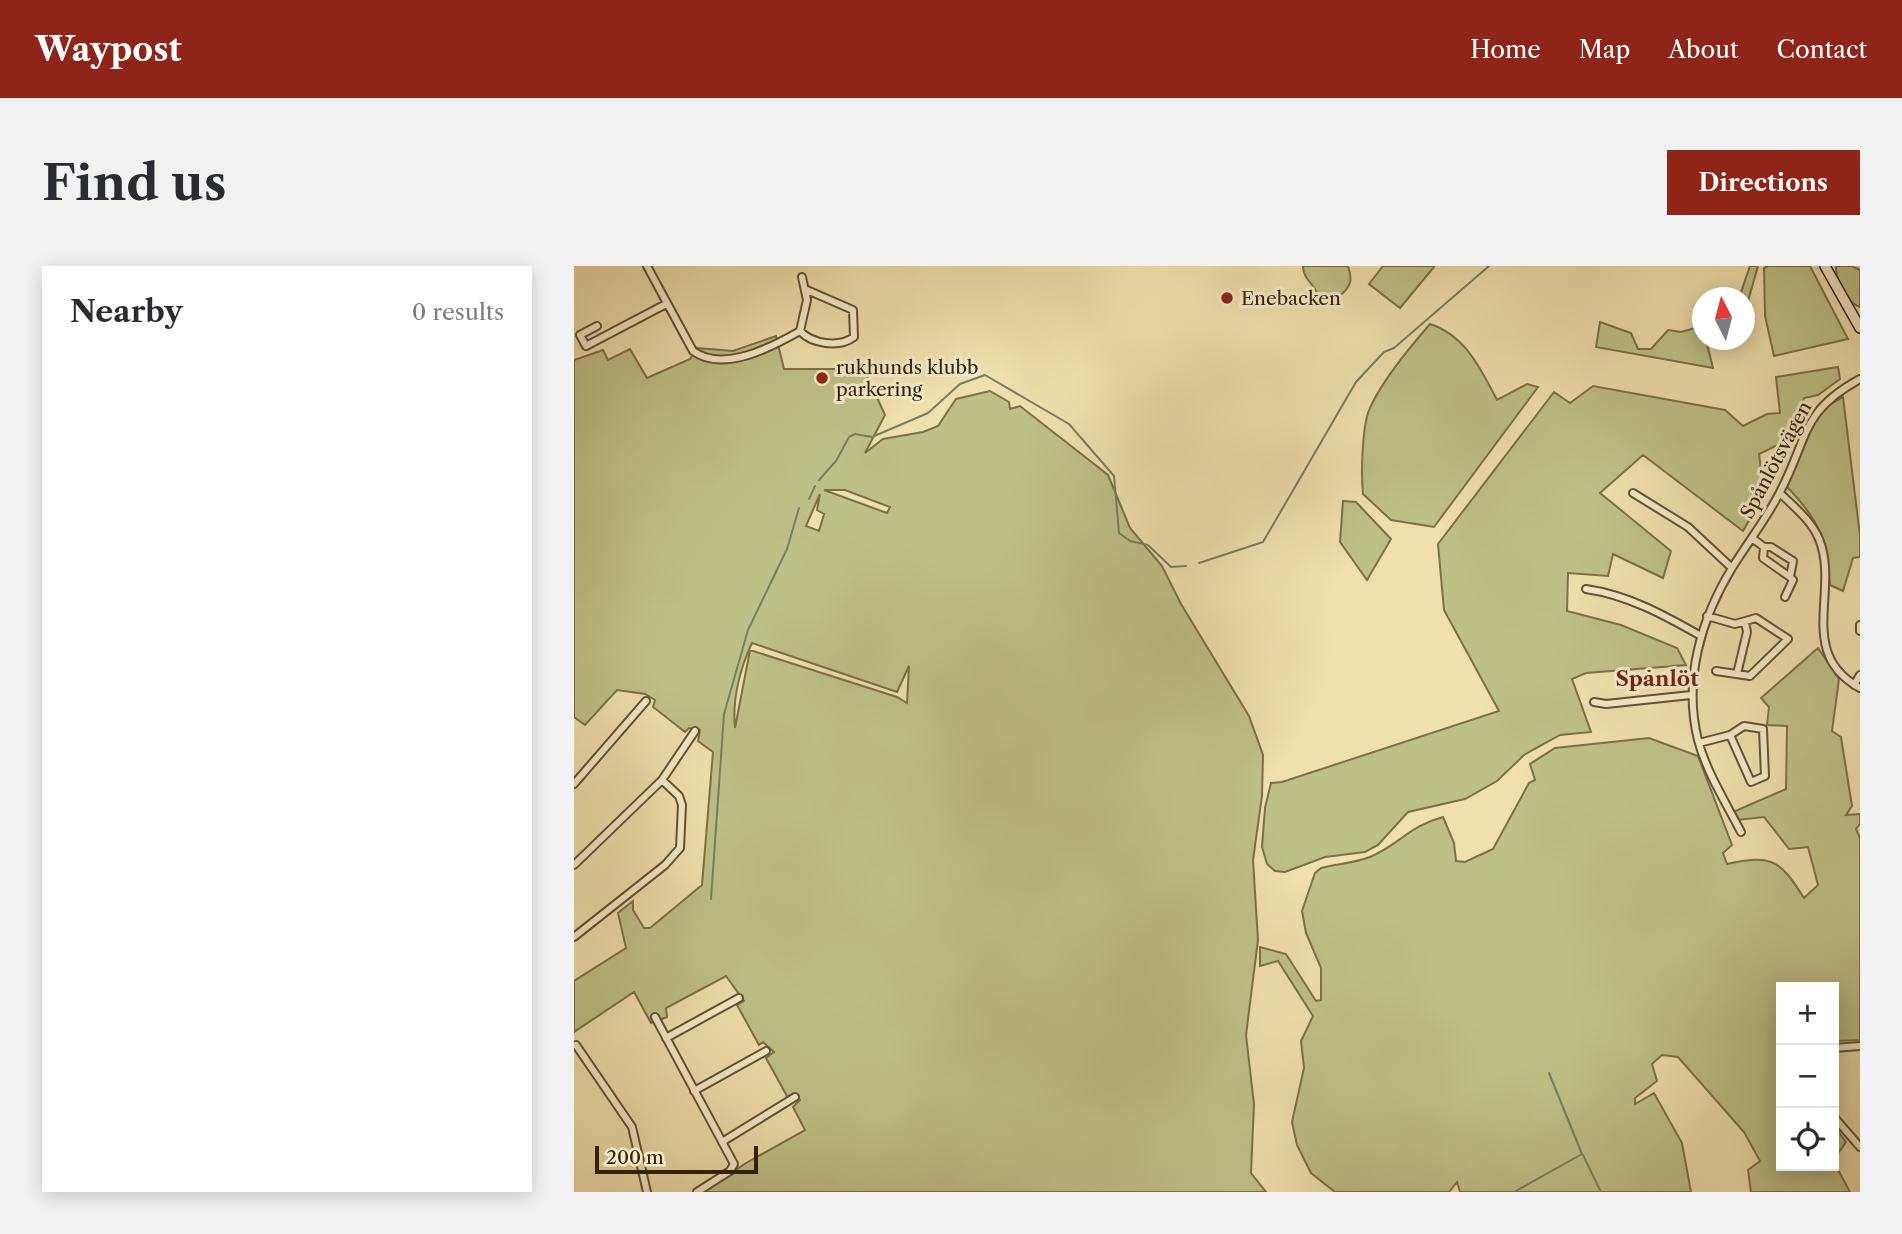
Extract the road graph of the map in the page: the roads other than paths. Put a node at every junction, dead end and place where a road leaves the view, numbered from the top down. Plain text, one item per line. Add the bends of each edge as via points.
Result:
1 (647, 266) edge
2 (1825, 266) edge
3 (802, 277) dead end
4 (807, 290) junction
5 (666, 304) junction
6 (1856, 313) edge
7 (597, 326) dead end
8 (1860, 328) edge
9 (800, 331) junction
10 (1860, 379) edge
11 (1633, 493) dead end
12 (1780, 493) junction
13 (1752, 538) junction
14 (1764, 547) junction
15 (1732, 568) junction
16 (1790, 577) junction
17 (1586, 589) dead end
18 (1785, 597) dead end
19 (1749, 612) dead end
20 (1707, 616) junction
21 (1756, 618) junction
22 (1745, 622) junction
23 (1860, 625) edge
24 (1860, 631) edge
25 (1701, 636) junction
26 (1716, 671) dead end
27 (1737, 674) junction
28 (1860, 676) edge
29 (1857, 687) edge
30 (1691, 695) junction
31 (646, 701) dead end
32 (1594, 702) dead end
33 (695, 731) dead end
34 (1730, 734) junction
35 (1699, 743) junction
36 (662, 780) junction
37 (574, 784) edge
38 (1741, 831) dead end
39 (574, 865) edge
40 (574, 937) edge
41 (740, 998) dead end
42 (655, 1017) dead end
43 (666, 1038) junction
44 (576, 1045) dead end
45 (1860, 1046) edge
46 (1839, 1048) edge
47 (766, 1051) dead end
48 (694, 1091) junction
49 (795, 1097) dead end
50 (1839, 1123) edge
51 (723, 1142) junction
52 (1860, 1147) edge
53 (647, 1192) edge
54 (697, 1192) edge

1 - 5 street
2 - 6 street
3 - 4 street
4 - 9 street
4 - 9 street via 853,310 854,337 847,342 816,342
5 - 7 street via 586,346 580,335
5 - 9 street via 693,351 705,358 748,354
6 - 8 street
10 - 12 street, Spånlötsvägen via 1822,403 1811,418
11 - 15 street via 1688,527
12 - 13 street, Spånlötsvägen
12 - 29 street via 1819,539 1825,571 1823,634 1831,660
13 - 14 street
13 - 15 street, Spånlötsvägen
14 - 16 street via 1763,558
14 - 16 street via 1793,561
15 - 20 street, Spånlötsvägen
16 - 18 street via 1793,580
17 - 25 street via 1655,610
19 - 21 street
20 - 22 street via 1735,624
20 - 25 street, Spånlötsvägen
21 - 22 street
21 - 27 street via 1788,639 1750,676
22 - 27 street
23 - 24 street
25 - 30 street, Spånlötsvägen
26 - 27 street
28 - 29 street
30 - 32 street
30 - 35 street, Spånlötsvägen
31 - 37 street
33 - 36 street
34 - 34 street via 1751,782 1765,776 1763,729 1744,726
34 - 35 street
35 - 38 street, Spånlötsvägen
36 - 39 street
36 - 40 street via 682,805 680,848 674,858
41 - 43 street
42 - 43 street
43 - 48 street
44 - 53 street via 632,1127
45 - 46 street
47 - 48 street
48 - 51 street
49 - 51 street
50 - 52 street
51 - 54 street via 734,1164

